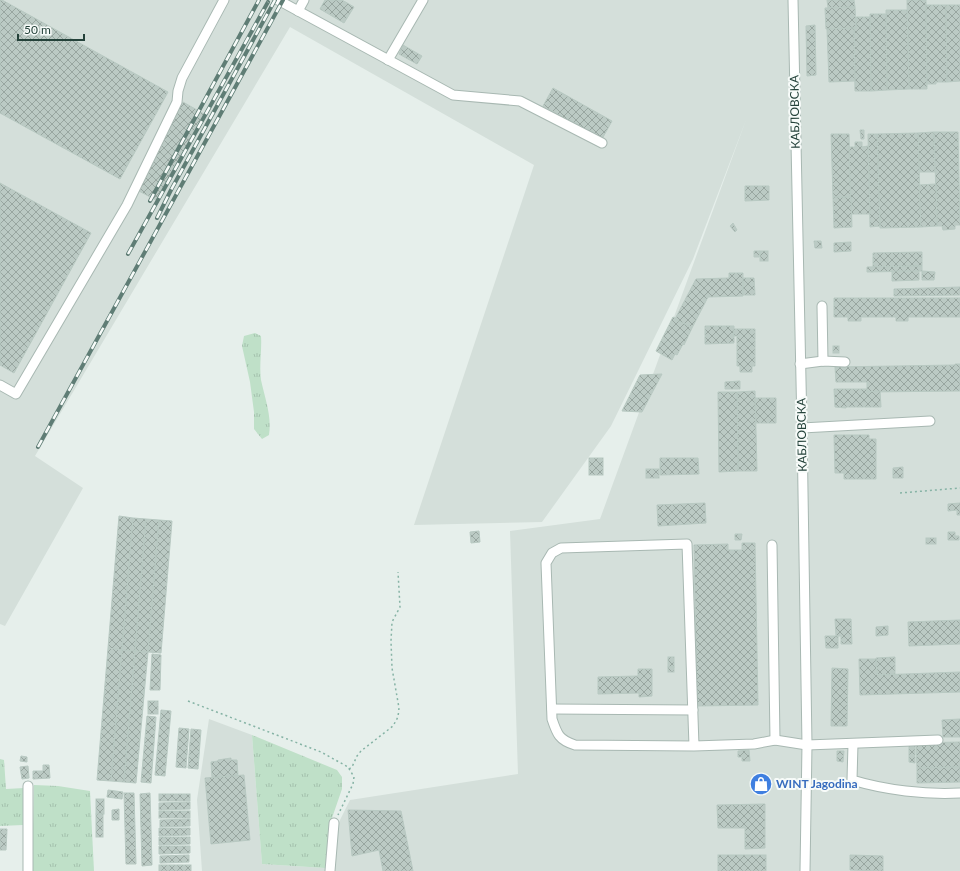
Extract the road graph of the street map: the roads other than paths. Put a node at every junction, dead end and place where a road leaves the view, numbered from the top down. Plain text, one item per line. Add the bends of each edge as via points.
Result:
1 (224, 0) edge
2 (278, 0) edge
3 (304, 0) edge
4 (423, 0) edge
5 (793, 0) edge
6 (298, 11) junction
7 (388, 60) junction
8 (602, 143) dead end
9 (822, 306) dead end
10 (823, 361) junction
11 (845, 362) dead end
12 (800, 364) junction
13 (0, 385) edge
14 (930, 421) dead end
15 (802, 428) junction
16 (772, 545) dead end
17 (552, 708) junction
18 (693, 710) junction
19 (775, 740) junction
20 (938, 740) dead end
21 (853, 744) junction
22 (807, 745) junction
23 (694, 746) junction
24 (28, 786) dead end
25 (960, 793) edge
26 (334, 823) road end
27 (28, 871) edge
28 (330, 871) edge
29 (804, 871) edge

1 - 13 street via 182,78 177,102 127,205 16,394
2 - 6 street
3 - 6 street
4 - 7 street
5 - 12 street, КАБЛОВСКА
6 - 7 street
7 - 8 street via 453,95 520,101
9 - 10 street
10 - 11 street
10 - 12 street
12 - 15 street, КАБЛОВСКА
14 - 15 street
15 - 22 street, КАБЛОВСКА
16 - 19 street
17 - 18 street
17 - 18 street via 546,562 552,553 561,548 688,544
17 - 23 street via 556,733 565,742 575,745
18 - 23 street
19 - 22 street
19 - 23 street via 754,744
20 - 21 street
21 - 22 street
21 - 25 street via 852,780 870,786 939,794
22 - 29 street, КАБЛОВСКА
24 - 27 street
26 - 28 street

